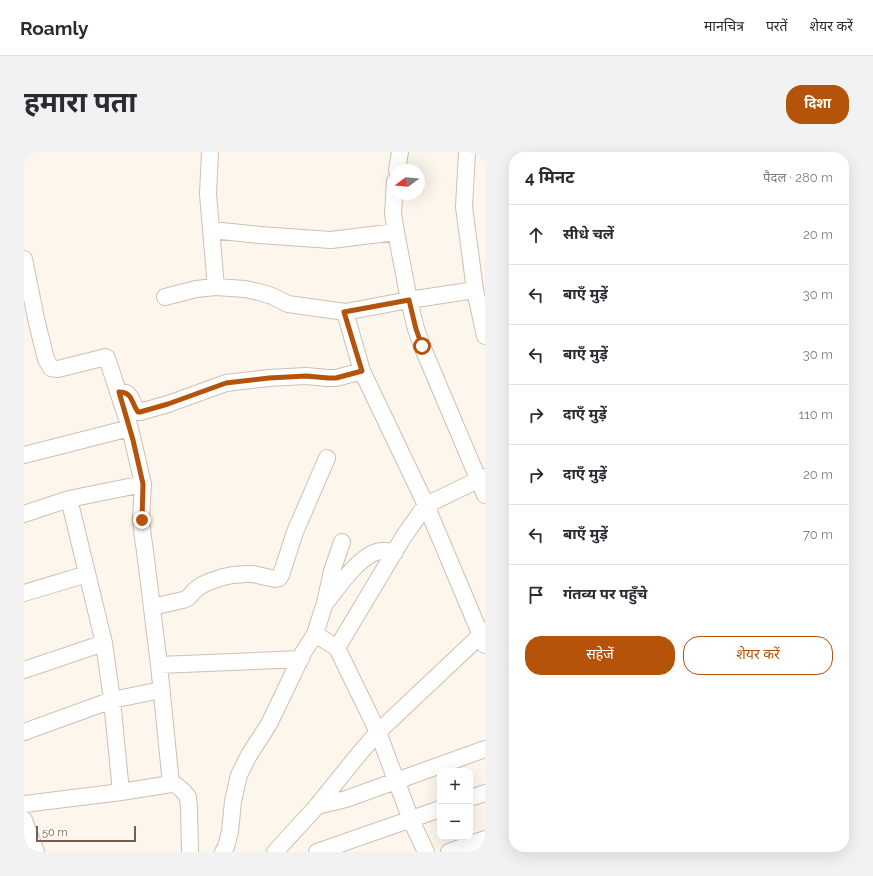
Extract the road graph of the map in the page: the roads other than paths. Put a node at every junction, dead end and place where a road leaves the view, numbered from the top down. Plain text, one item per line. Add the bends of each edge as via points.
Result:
1 (210, 152) edge
2 (400, 152) edge
3 (467, 152) edge
4 (398, 164) edge
5 (394, 200) edge
6 (212, 230) junction
7 (396, 232) junction
8 (24, 259) edge
9 (216, 287) junction
10 (475, 290) junction
11 (165, 297) dead end
12 (409, 300) junction
13 (344, 312) junction
14 (485, 336) edge
15 (362, 371) junction
16 (119, 392) junction
17 (130, 428) junction
18 (24, 455) edge
19 (327, 458) dead end
20 (481, 478) edge
21 (143, 484) junction
22 (485, 495) edge
23 (69, 499) junction
24 (426, 505) junction
25 (24, 514) edge
26 (342, 542) dead end
27 (395, 552) junction
28 (87, 574) junction
29 (24, 593) edge
30 (325, 603) junction
31 (152, 607) junction
32 (315, 634) junction
33 (484, 637) edge
34 (104, 643) junction
35 (337, 648) junction
36 (301, 659) junction
37 (159, 665) junction
38 (24, 670) edge
39 (161, 690) junction
40 (112, 700) junction
41 (24, 732) edge
42 (378, 732) junction
43 (485, 749) edge
44 (397, 781) junction
45 (171, 784) junction
46 (121, 792) junction
47 (485, 793) edge
48 (473, 797) edge
49 (24, 804) edge
50 (317, 806) junction
51 (437, 810) edge
52 (24, 820) edge
53 (412, 820) junction
54 (485, 839) edge
55 (36, 852) edge
56 (190, 852) edge
57 (223, 852) edge
58 (275, 852) edge
59 (317, 852) edge
60 (426, 852) edge
61 (449, 852) edge

1 - 6 street via 208,194
2 - 4 street
3 - 10 street via 464,207
5 - 7 street
6 - 7 street via 331,240
6 - 9 street
7 - 12 street
8 - 16 street via 49,366 58,369 106,358
9 - 11 street
9 - 13 street via 245,289 272,296 288,304
10 - 12 street
10 - 14 street
12 - 13 street
12 - 20 street via 422,346
13 - 15 street
15 - 16 street via 336,378 306,376 226,383 140,412 130,397 124,392
15 - 24 street
16 - 17 street
17 - 18 street
17 - 21 street
19 - 31 street via 278,578 253,574 233,575 202,585 183,600
20 - 22 street
20 - 24 street
21 - 23 street
21 - 31 street via 143,538
23 - 25 street
23 - 28 street
24 - 27 street
24 - 33 street
26 - 30 street
27 - 30 street via 383,551 369,555 353,569
27 - 35 street
28 - 29 street
28 - 34 street
30 - 32 street
31 - 37 street
32 - 35 street
32 - 36 street
33 - 42 street
34 - 38 street
34 - 40 street
35 - 42 street
36 - 37 street
36 - 57 street via 269,724 239,774 230,832
37 - 39 street
39 - 40 street
39 - 45 street
40 - 41 street
40 - 46 street
42 - 44 street
42 - 50 street
43 - 44 street
44 - 50 street
44 - 53 street
45 - 46 street
45 - 56 street via 176,785 188,797
46 - 49 street
47 - 48 street
50 - 58 street
51 - 53 street
52 - 55 street
53 - 59 street
53 - 60 street
54 - 61 street

